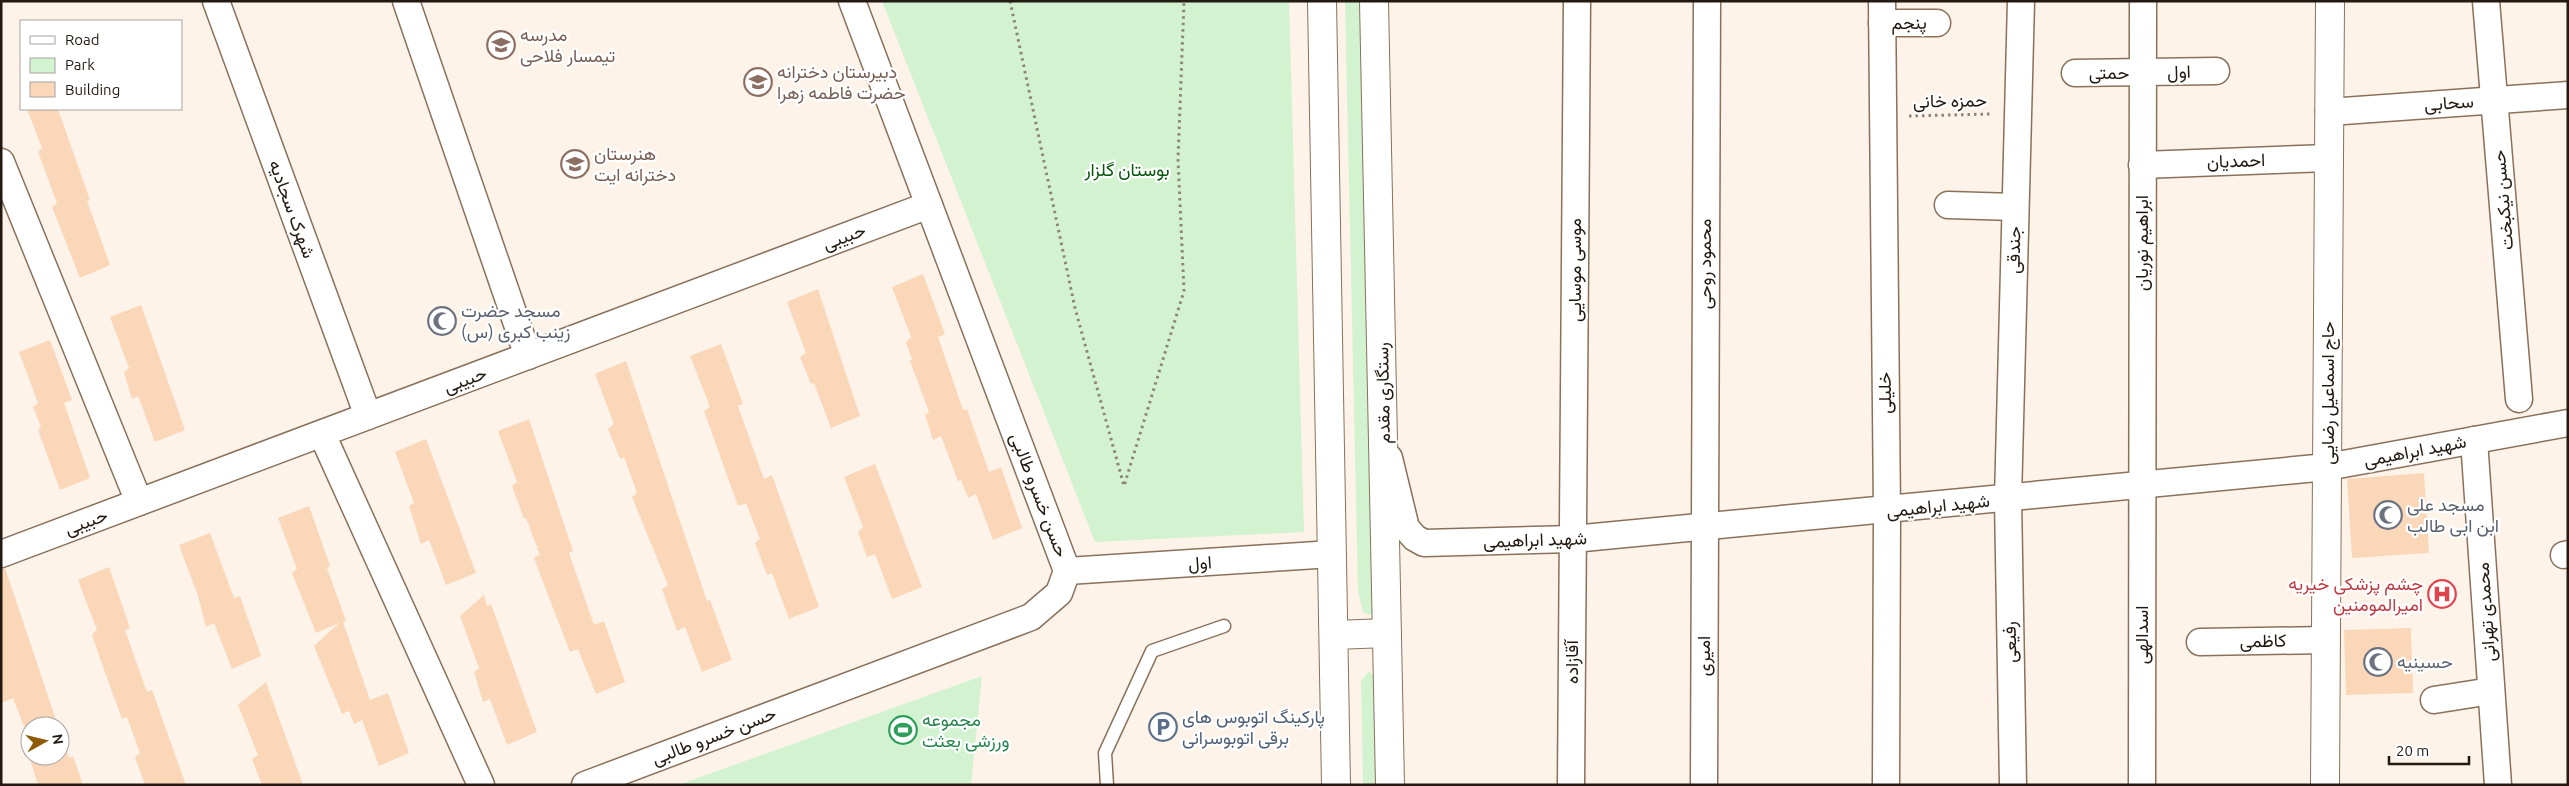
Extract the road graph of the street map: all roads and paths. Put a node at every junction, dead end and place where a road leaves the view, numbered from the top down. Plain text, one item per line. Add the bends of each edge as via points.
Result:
1 (216, 1) edge
2 (406, 1) edge
3 (852, 1) edge
4 (1010, 1) edge
5 (1184, 1) edge
6 (1322, 1) edge
7 (1374, 1) edge
8 (1577, 1) edge
9 (1706, 1) edge
10 (2022, 1) edge
11 (2143, 1) edge
12 (2330, 1) edge
13 (2486, 1) edge
14 (1882, 12) edge
15 (1937, 23) dead end
16 (2216, 71) dead end
17 (2075, 73) dead end
18 (2142, 74) junction
19 (2568, 95) edge
20 (2494, 100) junction
21 (2330, 112) junction
22 (2018, 113) junction
23 (1882, 116) junction
24 (2329, 158) junction
25 (1, 162) edge
26 (2142, 164) junction
27 (929, 205) junction
28 (1948, 205) dead end
29 (2016, 207) junction
30 (528, 356) junction
31 (2519, 399) dead end
32 (368, 416) junction
33 (2568, 423) edge
34 (322, 434) junction
35 (1384, 435) junction
36 (2474, 440) junction
37 (2328, 467) junction
38 (2141, 485) junction
39 (2008, 498) junction
40 (140, 502) junction
41 (1886, 511) junction
42 (1703, 527) junction
43 (1573, 540) junction
44 (1, 554) edge
45 (1332, 554) junction
46 (1067, 571) junction
47 (1224, 626) dead end
48 (1387, 633) junction
49 (1334, 635) junction
50 (2326, 640) junction
51 (2200, 642) dead end
52 (2491, 691) junction
53 (2434, 700) dead end
54 (481, 785) edge
55 (584, 785) edge
56 (1107, 785) edge
57 (1336, 785) edge
58 (1390, 785) edge
59 (1571, 785) edge
60 (1704, 785) edge
61 (1886, 785) edge
62 (2013, 785) edge
63 (2142, 785) edge
64 (2325, 785) edge
65 (2498, 785) edge

1 - 32 street, شهرک سجادیه
2 - 30 street
3 - 27 street, حسن خسرو طالبی
4 - 5 path via 1075,308 1124,486 1184,291 1178,158
6 - 45 main road
7 - 35 main road, رستگاری مقدم
8 - 43 street, موسی موسایی
9 - 42 street, محمود روحی
10 - 22 street, جندقی
11 - 18 street, ابراهیم نوریان
12 - 21 main road, حاج اسماعیل رضایی
13 - 20 street, حسن نیکبخت
14 - 15 street, پنجم
14 - 23 street, خلیلی
16 - 18 street, اول
17 - 18 street, حمتی
18 - 26 street, ابراهیم نوریان
19 - 20 street, سحابی
20 - 21 street, سحابی
20 - 31 street, حسن نیکبخت
21 - 24 main road, حاج اسماعیل رضایی
22 - 23 path, حمزه خانی
22 - 29 street, جندقی
23 - 41 street, خلیلی
24 - 26 street, احمدیان
24 - 37 main road, حاج اسماعیل رضایی
25 - 40 street
26 - 38 street, ابراهیم نوریان
27 - 30 street, حبیبی
27 - 46 street, حسن خسرو طالبی
28 - 29 street
29 - 39 street, جندقی
30 - 32 street, حبیبی
32 - 34 street, حبیبی
33 - 36 street, شهید ابراهیمی
34 - 40 street, حبیبی
34 - 54 street
35 - 43 street, شهید ابراهیمی via 1406,528 1424,543
35 - 48 main road, رستگاری مقدم
36 - 37 street, شهید ابراهیمی
36 - 52 street, محمدی تهرانی
37 - 38 street, شهید ابراهیمی
37 - 50 main road, حاج اسماعیل رضایی
38 - 39 street, شهید ابراهیمی
38 - 63 street, اسدالهی
39 - 41 street, شهید ابراهیمی
39 - 62 street, رفیعی
40 - 44 street, حبیبی
41 - 42 street, شهید ابراهیمی
41 - 61 street, خلیلی
42 - 43 street, شهید ابراهیمی
42 - 60 street, امیری
43 - 59 street, آقازاده
45 - 46 street, اول
45 - 49 main road
46 - 55 street, حسن خسرو طالبی via 1059,593 1031,618
47 - 56 lane via 1152,651 1105,753
48 - 49 main road
48 - 58 main road, رستگاری مقدم
49 - 57 main road
50 - 51 street, کاظمی
50 - 64 main road, حاج اسماعیل رضایی
52 - 53 street
52 - 65 street, محمدی تهرانی

